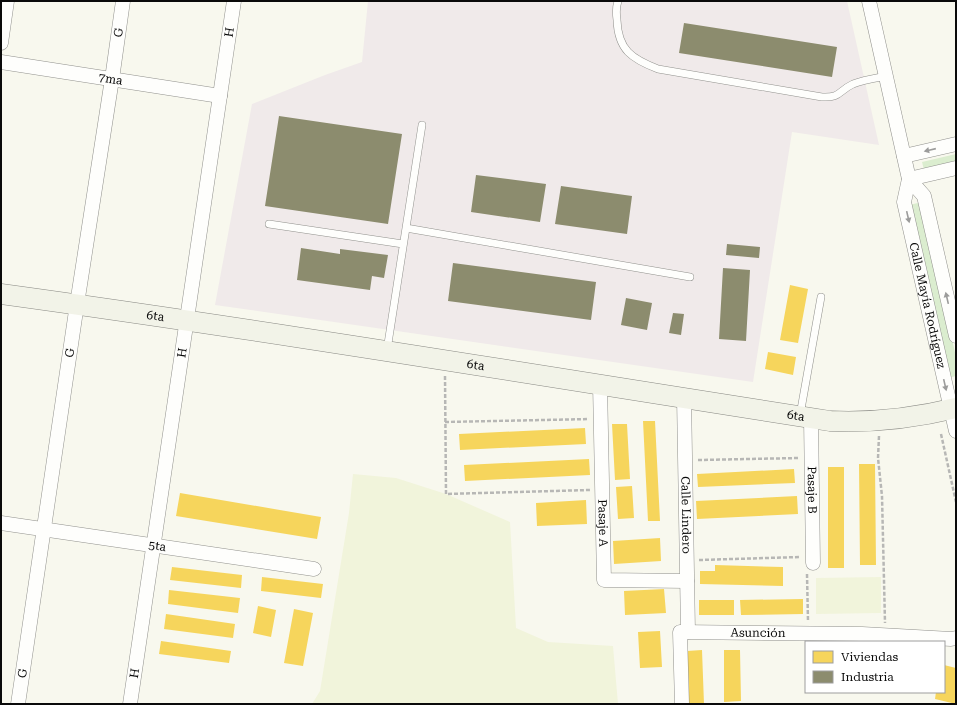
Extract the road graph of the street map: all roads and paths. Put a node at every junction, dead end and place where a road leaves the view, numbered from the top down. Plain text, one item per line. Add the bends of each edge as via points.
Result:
1 (7, 1) edge
2 (123, 1) edge
3 (234, 1) edge
4 (618, 1) edge
5 (869, 1) edge
6 (1, 43) edge
7 (1, 62) edge
8 (887, 76) junction
9 (112, 79) junction
10 (220, 96) junction
11 (422, 125) dead end
12 (956, 144) edge
13 (904, 156) junction
14 (956, 168) edge
15 (909, 179) junction
16 (269, 224) dead end
17 (406, 228) junction
18 (403, 244) junction
19 (690, 277) dead end
20 (1, 294) edge
21 (822, 297) dead end
22 (77, 304) junction
23 (187, 321) junction
24 (956, 336) edge
25 (387, 351) junction
26 (445, 360) junction
27 (600, 384) junction
28 (684, 397) junction
29 (948, 410) edge
30 (805, 417) junction
31 (601, 418) junction
32 (879, 421) junction
33 (445, 422) junction
34 (956, 431) edge
35 (812, 458) junction
36 (685, 461) junction
37 (602, 490) junction
38 (956, 502) edge
39 (1, 523) edge
40 (45, 529) junction
41 (154, 545) junction
42 (686, 560) junction
43 (813, 560) junction
44 (314, 569) dead end
45 (687, 581) junction
46 (684, 632) junction
47 (808, 634) junction
48 (886, 635) junction
49 (956, 638) edge
50 (18, 704) edge
51 (130, 704) edge
52 (682, 704) edge

1 - 6 street
2 - 9 street, G
3 - 10 street, H
4 - 8 lane via 617,30 623,47 637,59 658,69 822,97 836,96 853,84
5 - 8 street, Calle Mayía Rodríguez
7 - 9 street, 7ma
8 - 13 street, Calle Mayía Rodríguez
9 - 10 street, 7ma
9 - 22 street, G
10 - 23 street, H
11 - 17 lane
12 -> 13 street
13 - 15 street, Calle Mayía Rodríguez
14 - 15 street
24 -> 15 street, Calle Mayía Rodríguez via 924,196
15 -> 29 street, Calle Mayía Rodríguez via 904,202
16 - 18 lane
17 - 18 lane
17 - 19 lane
18 - 25 lane
20 - 22 main road, 6ta
21 - 30 lane
22 - 23 main road, 6ta
22 - 40 street, G
23 - 25 main road, 6ta
23 - 41 street, H
25 - 26 main road, 6ta
26 - 27 main road, 6ta
26 - 33 path
27 - 28 main road, 6ta
27 - 31 street, Pasaje A
28 - 30 main road, 6ta
28 - 36 street, Calle Lindero
29 - 32 main road, 6ta
29 - 34 street, Calle Mayía Rodríguez
29 - 38 path
30 - 32 main road, 6ta via 830,421
30 - 35 street, Pasaje B
31 - 33 path
31 - 37 street, Pasaje A
32 - 48 path via 878,458 882,496
33 - 37 path via 446,494
35 - 36 path
35 - 43 street, Pasaje B
36 - 42 street, Calle Lindero
37 - 45 street, Pasaje A via 604,580
39 - 40 street, 5ta
40 - 41 street, 5ta
40 - 50 street, G
41 - 44 street, 5ta
41 - 51 street, H
42 - 43 path
42 - 45 street, Calle Lindero
43 - 47 path via 807,572
45 - 46 street, Calle Lindero
46 - 47 street, Asunción
46 - 52 street, Calle Lindero
47 - 48 street, Asunción
48 - 49 street, Asunción via 951,640

